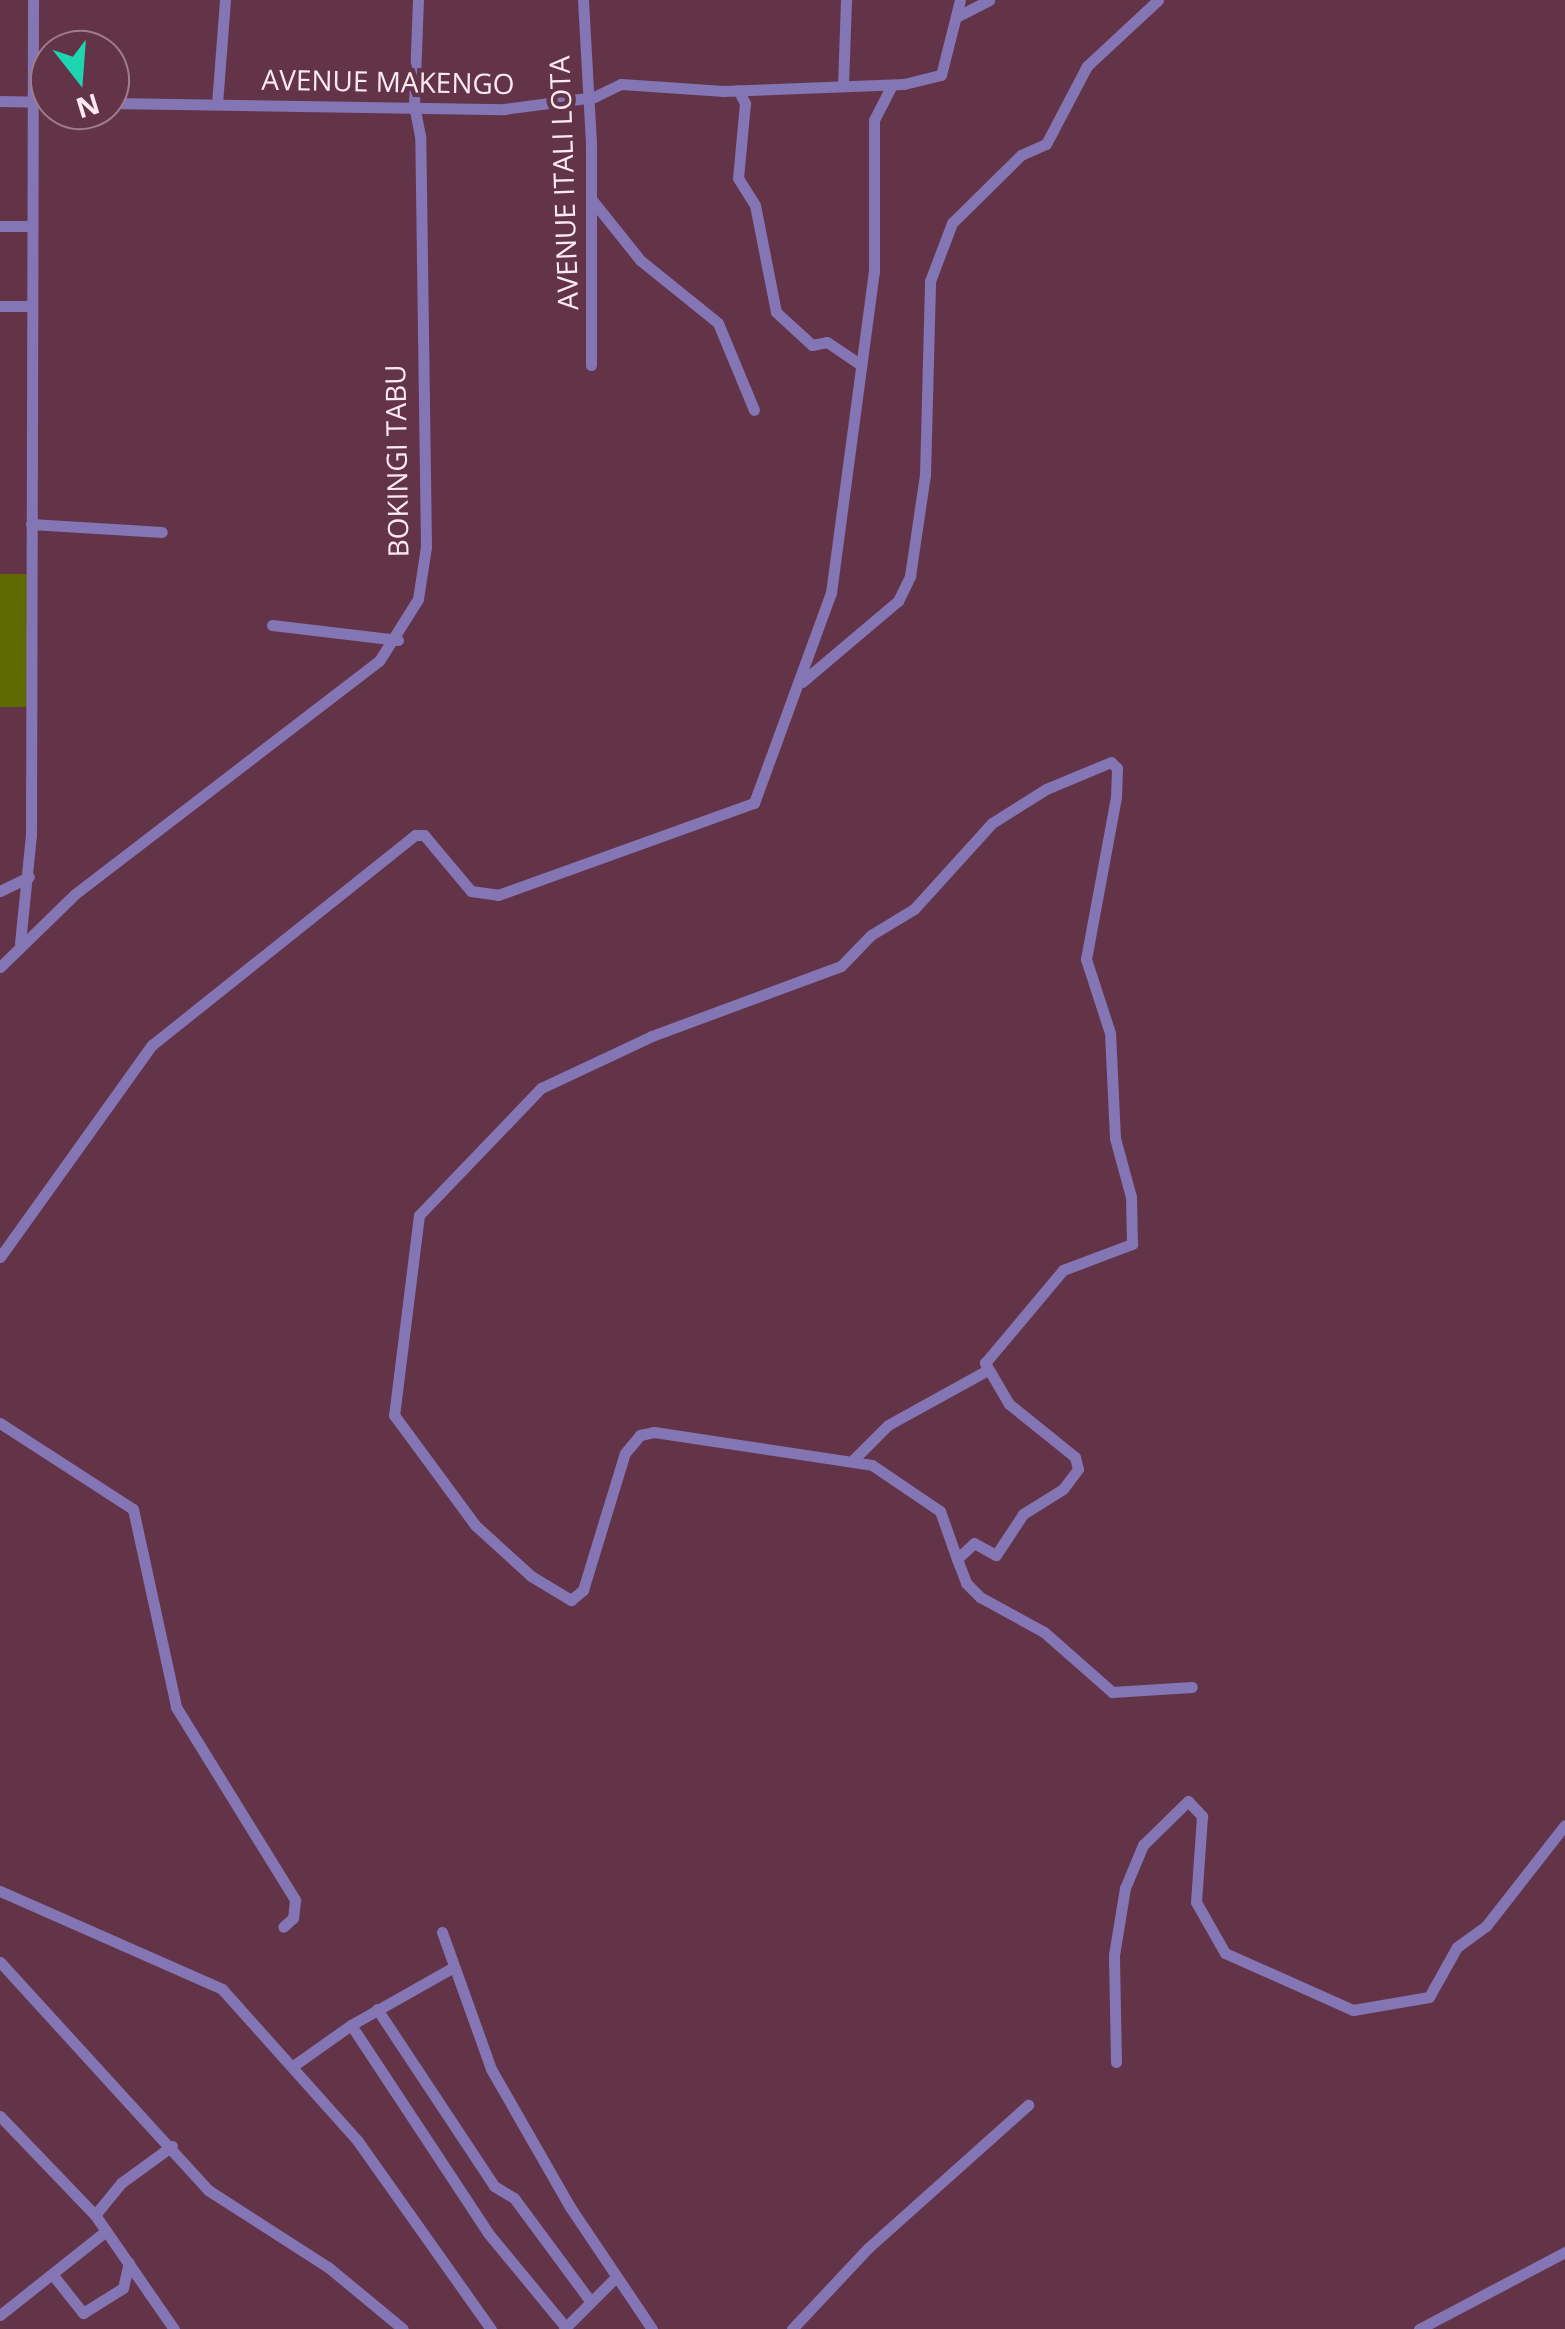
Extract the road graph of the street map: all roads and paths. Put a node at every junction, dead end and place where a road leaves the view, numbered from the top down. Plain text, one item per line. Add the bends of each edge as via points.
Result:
1 (33, 0) edge
2 (225, 0) edge
3 (418, 0) edge
4 (583, 0) edge
5 (846, 0) edge
6 (960, 0) edge
7 (989, 0) edge
8 (1158, 0) edge
9 (958, 16) junction
10 (32, 30) edge
11 (843, 86) junction
12 (891, 86) junction
13 (738, 90) junction
14 (584, 98) junction
15 (0, 102) edge
16 (30, 102) joint
17 (130, 103) edge
18 (217, 104) junction
19 (414, 104) junction
20 (592, 200) junction
21 (0, 226) edge
22 (28, 226) junction
23 (0, 306) edge
24 (31, 306) junction
25 (860, 364) junction
26 (591, 365) dead end
27 (754, 410) dead end
28 (31, 524) junction
29 (162, 532) dead end
30 (272, 624) dead end
31 (398, 640) junction
32 (798, 686) junction
33 (29, 877) junction
34 (0, 891) edge
35 (20, 944) junction
36 (0, 967) edge
37 (0, 1256) edge
38 (986, 1372) junction
39 (0, 1423) edge
40 (853, 1460) junction
41 (957, 1560) junction
42 (1192, 1687) dead end
43 (1565, 1825) edge
44 (0, 1891) edge
45 (283, 1927) dead end
46 (442, 1932) dead end
47 (0, 1962) edge
48 (454, 1968) junction
49 (377, 2009) junction
50 (350, 2024) junction
51 (1116, 2062) dead end
52 (293, 2066) junction
53 (1028, 2105) dead end
54 (0, 2116) edge
55 (172, 2146) junction
56 (95, 2215) junction
57 (106, 2230) junction
58 (1565, 2252) edge
59 (129, 2263) junction
60 (52, 2274) junction
61 (616, 2277) junction
62 (591, 2302) junction
63 (0, 2315) edge
64 (644, 2318) junction
65 (565, 2328) edge
66 (174, 2329) edge
67 (402, 2329) edge
68 (491, 2329) edge
69 (635, 2329) edge
70 (652, 2329) edge
71 (792, 2329) edge
72 (1419, 2329) edge

1 - 10 street
2 - 18 street
3 - 19 street, BOKINGI TABU
4 - 14 street, AVENUE ITALI LOTA
5 - 11 street
6 - 9 street, AVENUE MAKENGO
7 - 9 street
8 - 32 street via 1086,66 1045,146 1021,156 952,223 930,281 925,475 910,576 898,601
9 - 12 street, AVENUE MAKENGO via 941,75
11 - 12 street, AVENUE MAKENGO
11 - 13 street, AVENUE MAKENGO
12 - 25 street via 876,104 871,143 874,272
13 - 14 street, AVENUE MAKENGO via 621,84
13 - 25 street via 745,103 738,178 755,206 776,312 812,344 827,342
14 - 19 street, AVENUE MAKENGO via 504,109
14 - 20 street, AVENUE ITALI LOTA
15 - 16 street
16 - 22 street
17 - 18 street, AVENUE MAKENGO
18 - 19 street, AVENUE MAKENGO
19 - 31 street, BOKINGI TABU via 420,136 426,547 418,600
20 - 26 street, AVENUE ITALI LOTA
20 - 27 street via 642,262 716,320
21 - 22 street
22 - 24 street
23 - 24 street
24 - 28 street
25 - 32 street via 831,593
28 - 29 street
28 - 33 street
30 - 31 street
31 - 35 street, BOKINGI TABU
32 - 37 street via 755,801 744,809 592,856 498,896 470,891 424,834 414,835 152,1045
33 - 34 street
33 - 35 street
35 - 36 street, BOKINGI TABU
38 - 40 street via 888,1425
38 - 40 street via 986,1362 1063,1270 1132,1244 1131,1197 1114,1138 1110,1033 1086,962 1116,797 1111,762 1046,789 990,825 914,909 871,935 841,966 652,1036 541,1088 419,1215 396,1422 475,1525 549,1588 572,1600 581,1596 626,1453 640,1435
38 - 41 street via 1009,1404 1075,1457 1078,1469 1063,1490 1023,1514 996,1555 974,1542
39 - 45 street via 133,1509 176,1707 295,1900 294,1918
40 - 41 street via 935,1505
41 - 42 street via 980,1596 1044,1632 1112,1692
43 - 51 street via 1486,1926 1457,1947 1429,1997 1353,2010 1226,1952 1196,1902 1202,1816 1188,1802 1144,1844 1125,1888 1114,1955
44 - 52 street via 214,1983
46 - 48 street
47 - 55 street
48 - 49 street
48 - 61 street via 492,2069
49 - 50 street
49 - 62 street via 494,2186 514,2198
50 - 52 street
50 - 65 street via 488,2234
52 - 68 street via 357,2140
53 - 71 street via 868,2248
54 - 56 street
55 - 56 street via 121,2183
55 - 67 street via 208,2190 328,2267
56 - 57 street
57 - 59 street
57 - 60 street
58 - 72 street
59 - 60 street via 123,2288 83,2314
59 - 66 street
60 - 63 street
61 - 62 street
61 - 64 street
62 - 65 street
64 - 69 street
64 - 70 street

